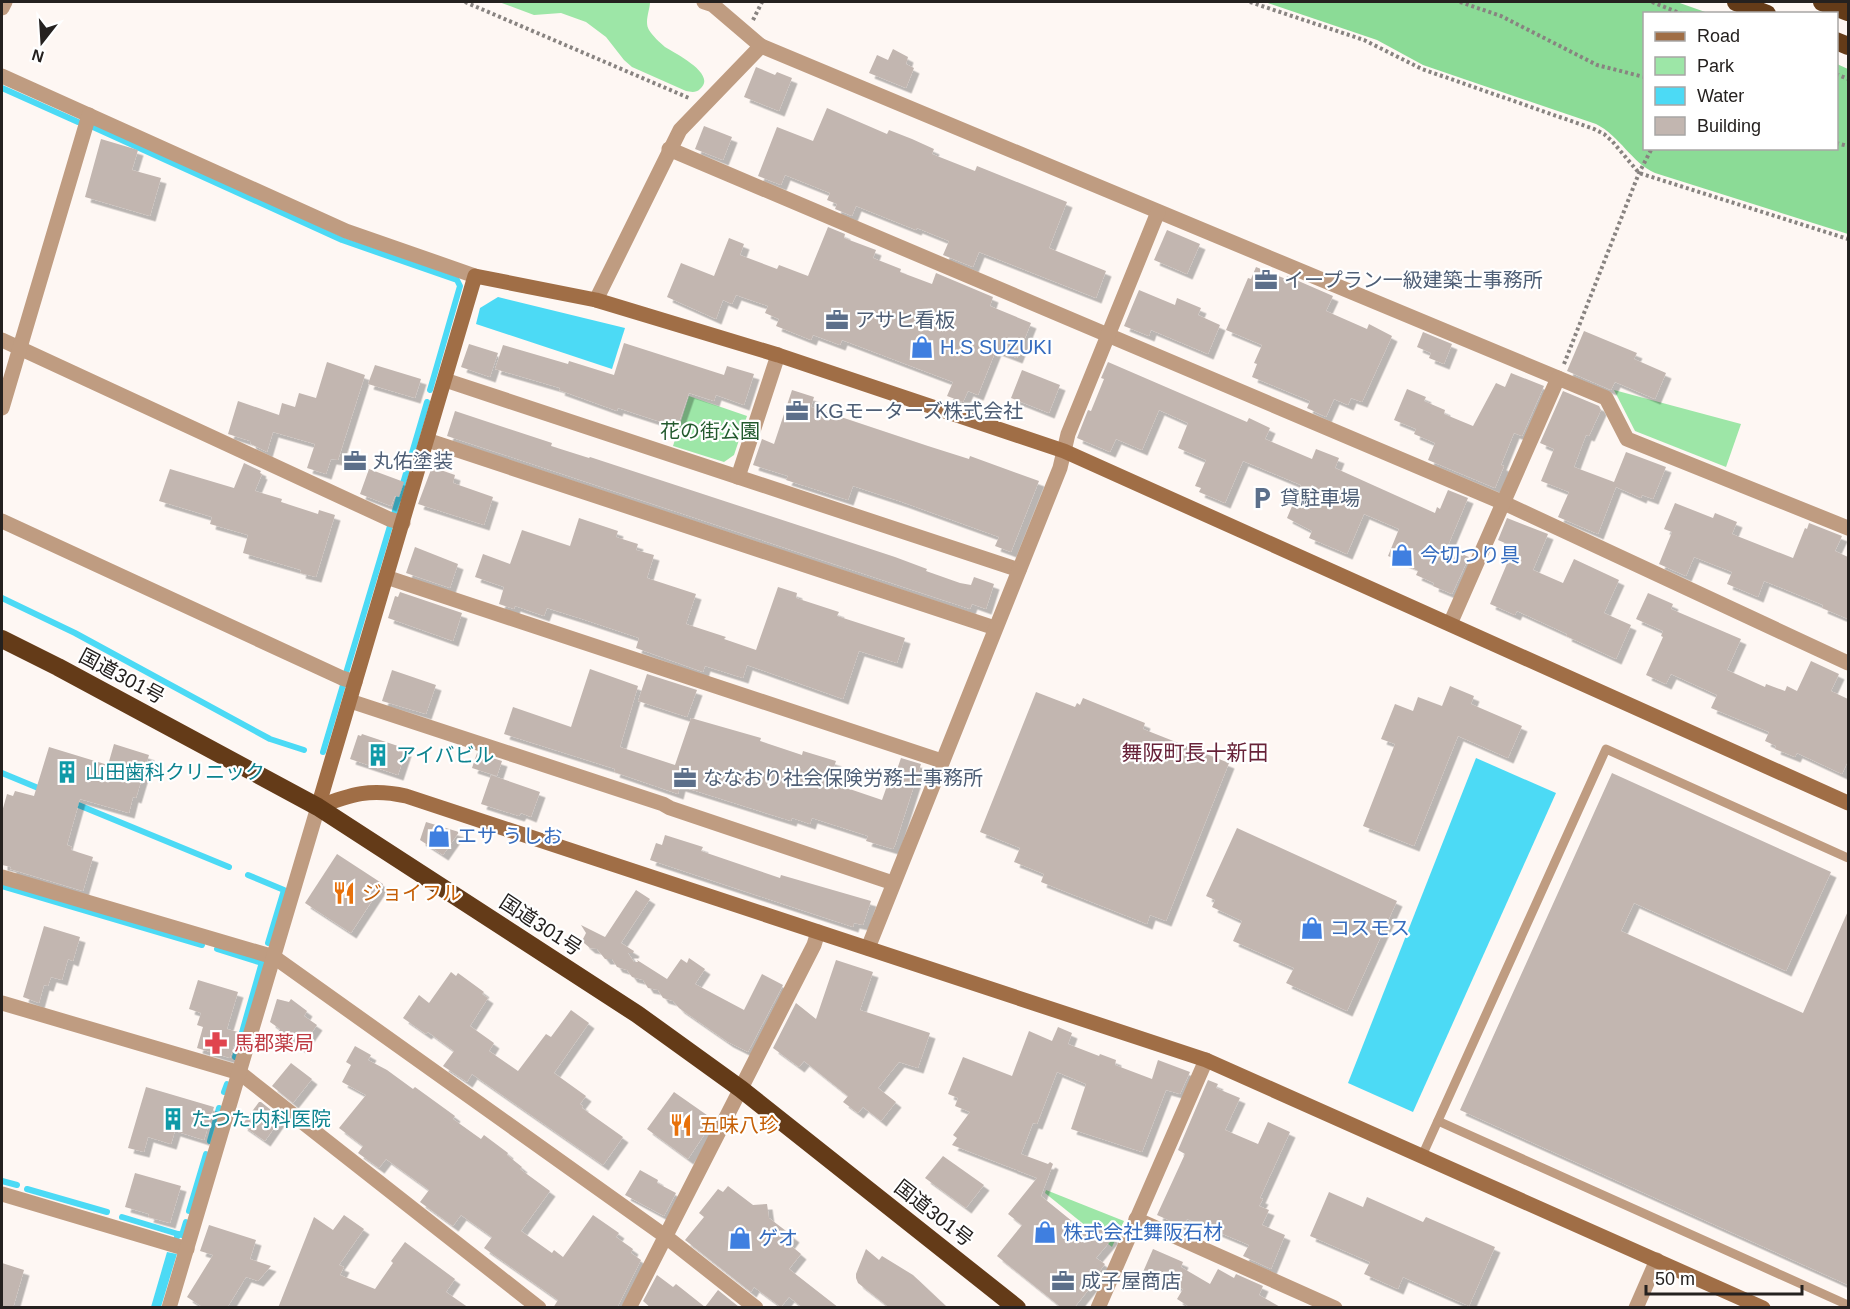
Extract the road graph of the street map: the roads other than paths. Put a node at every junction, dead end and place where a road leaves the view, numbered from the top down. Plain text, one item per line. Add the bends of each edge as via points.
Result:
1 (5, 2) edge
2 (704, 2) edge
3 (1736, 2) edge
4 (1822, 2) edge
5 (2, 8) edge
6 (1762, 12) edge
7 (1848, 12) edge
8 (761, 46) junction
9 (2, 76) edge
10 (89, 115) junction
11 (669, 149) junction
12 (1158, 212) junction
13 (475, 276) junction
14 (596, 300) junction
15 (1108, 335) junction
16 (2, 340) edge
17 (19, 348) junction
18 (778, 355) junction
19 (1558, 378) junction
20 (445, 380) junction
21 (2, 408) edge
22 (427, 440) junction
23 (1064, 451) junction
24 (738, 477) junction
25 (1504, 503) junction
26 (2, 521) edge
27 (403, 523) junction
28 (1848, 528) edge
29 (1019, 570) junction
30 (386, 577) junction
31 (1450, 624) junction
32 (995, 628) junction
33 (2, 639) edge
34 (1848, 663) edge
35 (355, 682) junction
36 (350, 701) junction
37 (942, 761) junction
38 (1848, 803) edge
39 (318, 807) junction
40 (1848, 858) edge
41 (2, 877) edge
42 (893, 883) junction
43 (818, 932) junction
44 (868, 948) junction
45 (274, 957) junction
46 (2, 1003) edge
47 (1206, 1060) junction
48 (240, 1073) junction
49 (741, 1089) junction
50 (1438, 1121) junction
51 (1422, 1156) junction
52 (2, 1194) edge
53 (1136, 1219) junction
54 (665, 1236) junction
55 (187, 1249) junction
56 (1657, 1260) junction
57 (1848, 1305) edge
58 (169, 1308) edge
59 (539, 1308) edge
60 (628, 1308) edge
61 (756, 1308) edge
62 (1017, 1308) edge
63 (1098, 1308) edge
64 (1335, 1308) edge
65 (1636, 1308) edge
66 (1763, 1308) edge

1 - 5 street
2 - 8 street via 713,5
3 - 6 highway
4 - 7 highway
8 - 11 street via 680,130
8 - 12 street
9 - 10 street
10 - 13 street via 346,231
10 - 17 street
11 - 14 street
11 - 15 street
12 - 15 street
12 - 19 street
13 - 14 street
13 - 20 street
14 - 18 street
15 - 23 street
15 - 25 street
16 - 17 street
17 - 21 street
17 - 27 street
18 - 23 street
18 - 24 street
19 - 25 street
19 - 28 street via 1606,398 1627,439
20 - 22 street
20 - 24 street
22 - 27 street
22 - 32 street
23 - 29 street
23 - 31 street
24 - 29 street
25 - 31 street
25 - 34 street
26 - 35 street
27 - 30 street
29 - 32 street
30 - 35 street
30 - 37 street
31 - 38 street
32 - 37 street
33 - 39 highway, 国道301号
35 - 36 street
36 - 39 street
36 - 42 street
37 - 42 street
39 - 43 street via 370,791 406,796
39 - 45 street
39 - 49 highway, 国道301号 via 637,1014
40 - 50 lane via 1606,749
41 - 45 street
42 - 44 street
43 - 44 street
43 - 49 street
44 - 47 street
45 - 48 street
45 - 54 street
46 - 48 street
47 - 51 street
47 - 53 street
48 - 55 street
48 - 59 street
49 - 54 street
49 - 62 highway, 国道301号
50 - 51 lane
50 - 57 lane
51 - 56 street
52 - 55 street
53 - 63 street
53 - 64 street
54 - 60 street
54 - 61 street
55 - 58 street
56 - 65 street
56 - 66 street

